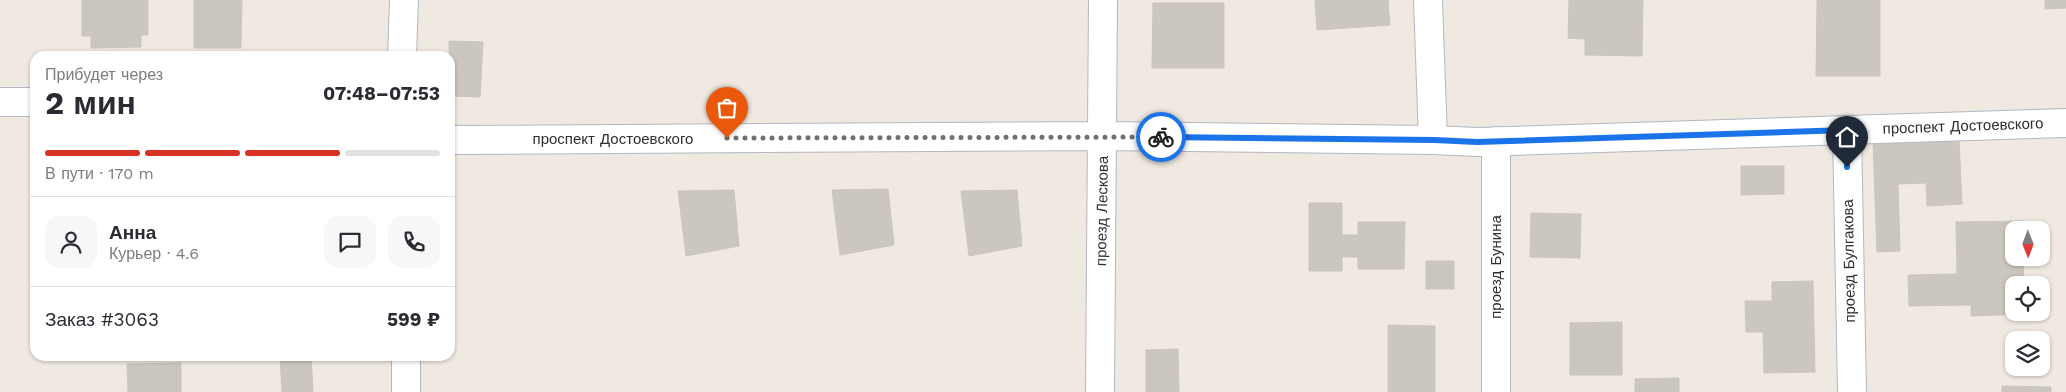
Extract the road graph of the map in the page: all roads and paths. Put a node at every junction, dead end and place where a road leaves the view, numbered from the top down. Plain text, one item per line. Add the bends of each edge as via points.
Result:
1 (404, 0) edge
2 (1103, 0) edge
3 (1428, 0) edge
4 (402, 51) edge
5 (0, 102) edge
6 (30, 102) edge
7 (2066, 124) edge
8 (1847, 130) junction
9 (1103, 136) junction
10 (455, 140) edge
11 (1434, 140) junction
12 (1496, 142) junction
13 (406, 361) edge
14 (406, 392) edge
15 (1100, 392) edge
16 (1496, 392) edge
17 (1852, 392) edge

1 - 4 street
2 - 9 street, проезд Лескова
3 - 11 street
5 - 6 street
7 - 8 street, проспект Достоевского
8 - 12 street, проспект Достоевского
8 - 17 street, проезд Булгакова
9 - 10 street, проспект Достоевского
9 - 11 street, проспект Достоевского
9 - 15 street, проезд Лескова
11 - 12 street, проспект Достоевского
12 - 16 street, проезд Бунина
13 - 14 street

